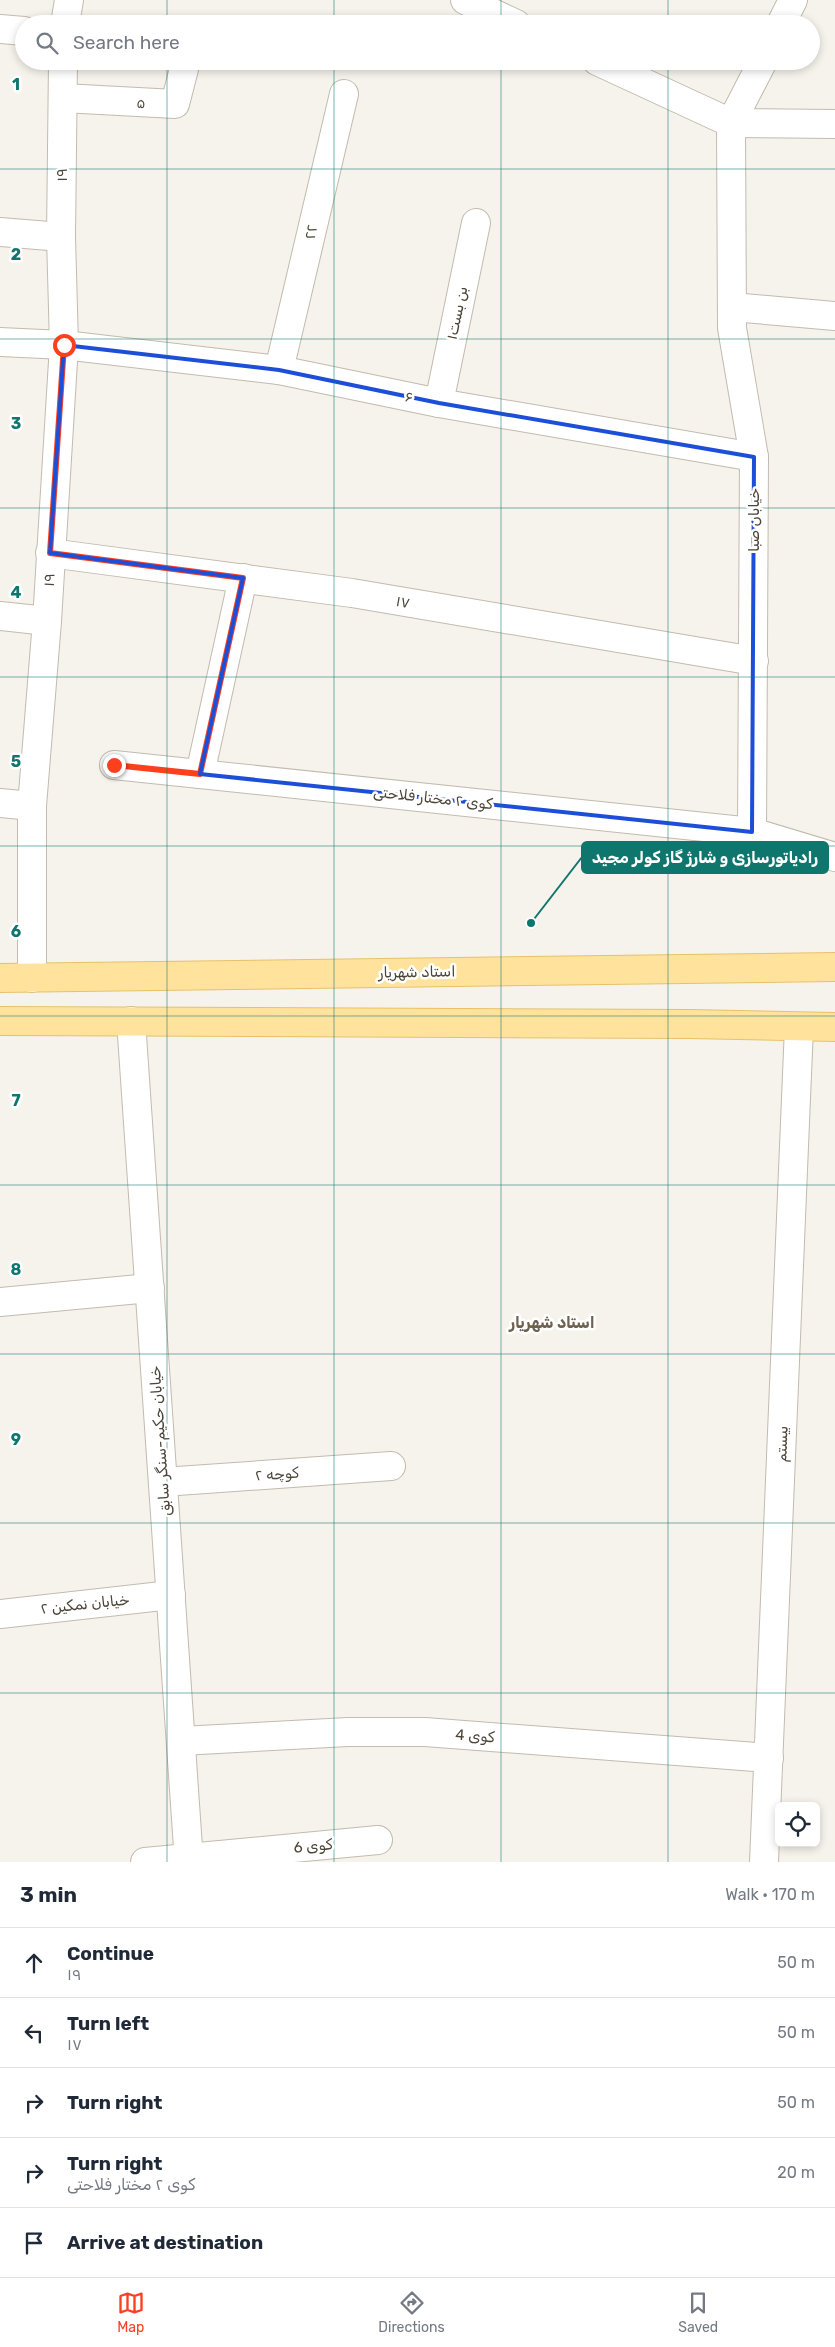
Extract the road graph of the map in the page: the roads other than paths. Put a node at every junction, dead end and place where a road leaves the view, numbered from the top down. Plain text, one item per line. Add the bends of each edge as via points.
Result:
1 (69, 0) edge
2 (465, 0) edge
3 (793, 0) edge
4 (66, 15) edge
5 (497, 15) edge
6 (786, 15) edge
7 (0, 30) edge
8 (15, 31) edge
9 (63, 70) edge
10 (184, 70) edge
11 (616, 70) edge
12 (758, 70) edge
13 (344, 94) dead end
14 (62, 98) junction
15 (731, 124) junction
16 (835, 124) edge
17 (476, 223) dead end
18 (0, 232) edge
19 (61, 237) junction
20 (732, 307) junction
21 (835, 316) edge
22 (0, 342) edge
23 (64, 345) junction
24 (279, 370) junction
25 (438, 403) junction
26 (754, 457) junction
27 (50, 553) junction
28 (243, 578) junction
29 (0, 616) edge
30 (46, 621) junction
31 (754, 661) junction
32 (114, 765) dead end
33 (200, 774) junction
34 (0, 803) edge
35 (32, 806) junction
36 (752, 832) junction
37 (835, 857) edge
38 (835, 966) edge
39 (0, 978) edge
40 (32, 978) junction
41 (0, 1021) edge
42 (132, 1021) junction
43 (799, 1027) junction
44 (835, 1027) edge
45 (150, 1288) junction
46 (0, 1302) edge
47 (391, 1466) dead end
48 (163, 1482) junction
49 (171, 1595) junction
50 (0, 1614) edge
51 (181, 1741) junction
52 (769, 1758) junction
53 (378, 1840) dead end
54 (189, 1860) edge
55 (145, 1862) edge
56 (764, 1862) edge

1 - 4 street
2 - 5 street
3 - 6 street
7 - 8 street
9 - 14 street, ۱۹
10 - 14 street, ۵ via 175,104
11 - 15 street
12 - 15 street
13 - 24 street, ۲۲
14 - 19 street, ۱۹
15 - 16 street
15 - 20 street, خیابان صبا
17 - 25 street, بن بست۱
18 - 19 street
19 - 23 street, ۱۹
20 - 21 street
20 - 26 street, خیابان صبا via 732,328
22 - 23 street, ۶
23 - 24 street, ۶
23 - 27 street, ۱۹
24 - 25 street, ۶
25 - 26 street, ۶
26 - 31 street, خیابان صبا
27 - 28 street, ۱۷
27 - 30 street, ۱۹
28 - 31 street, ۱۷ via 352,593
28 - 33 street
29 - 30 street
30 - 35 street, ۱۹
31 - 36 street, خیابان صبا
32 - 33 street, کوی ۲ مختار فلاحتی
33 - 36 street, کوی ۲ مختار فلاحتی
34 - 35 street
35 - 40 street, ۱۹
36 - 37 street
38 - 40 main road, استاد شهریار
39 - 40 main road, استاد شهریار
41 - 42 main road
42 - 43 main road
42 - 45 street, خیابان حکیم-سنگر سابق
43 - 44 main road
43 - 52 street, بیستم
45 - 46 street
45 - 48 street, خیابان حکیم-سنگر سابق
47 - 48 street, کوچه ۲
48 - 49 street, خیابان حکیم-سنگر سابق
49 - 50 street, خیابان نمکین ۲
49 - 51 street, خیابان حکیم-سنگر سابق
51 - 52 street, کوی 4 via 348,1732 425,1732
51 - 54 street, خیابان حکیم-سنگر سابق
52 - 56 street, بیستم
53 - 54 street, کوی 6
54 - 55 street, کوی 6

